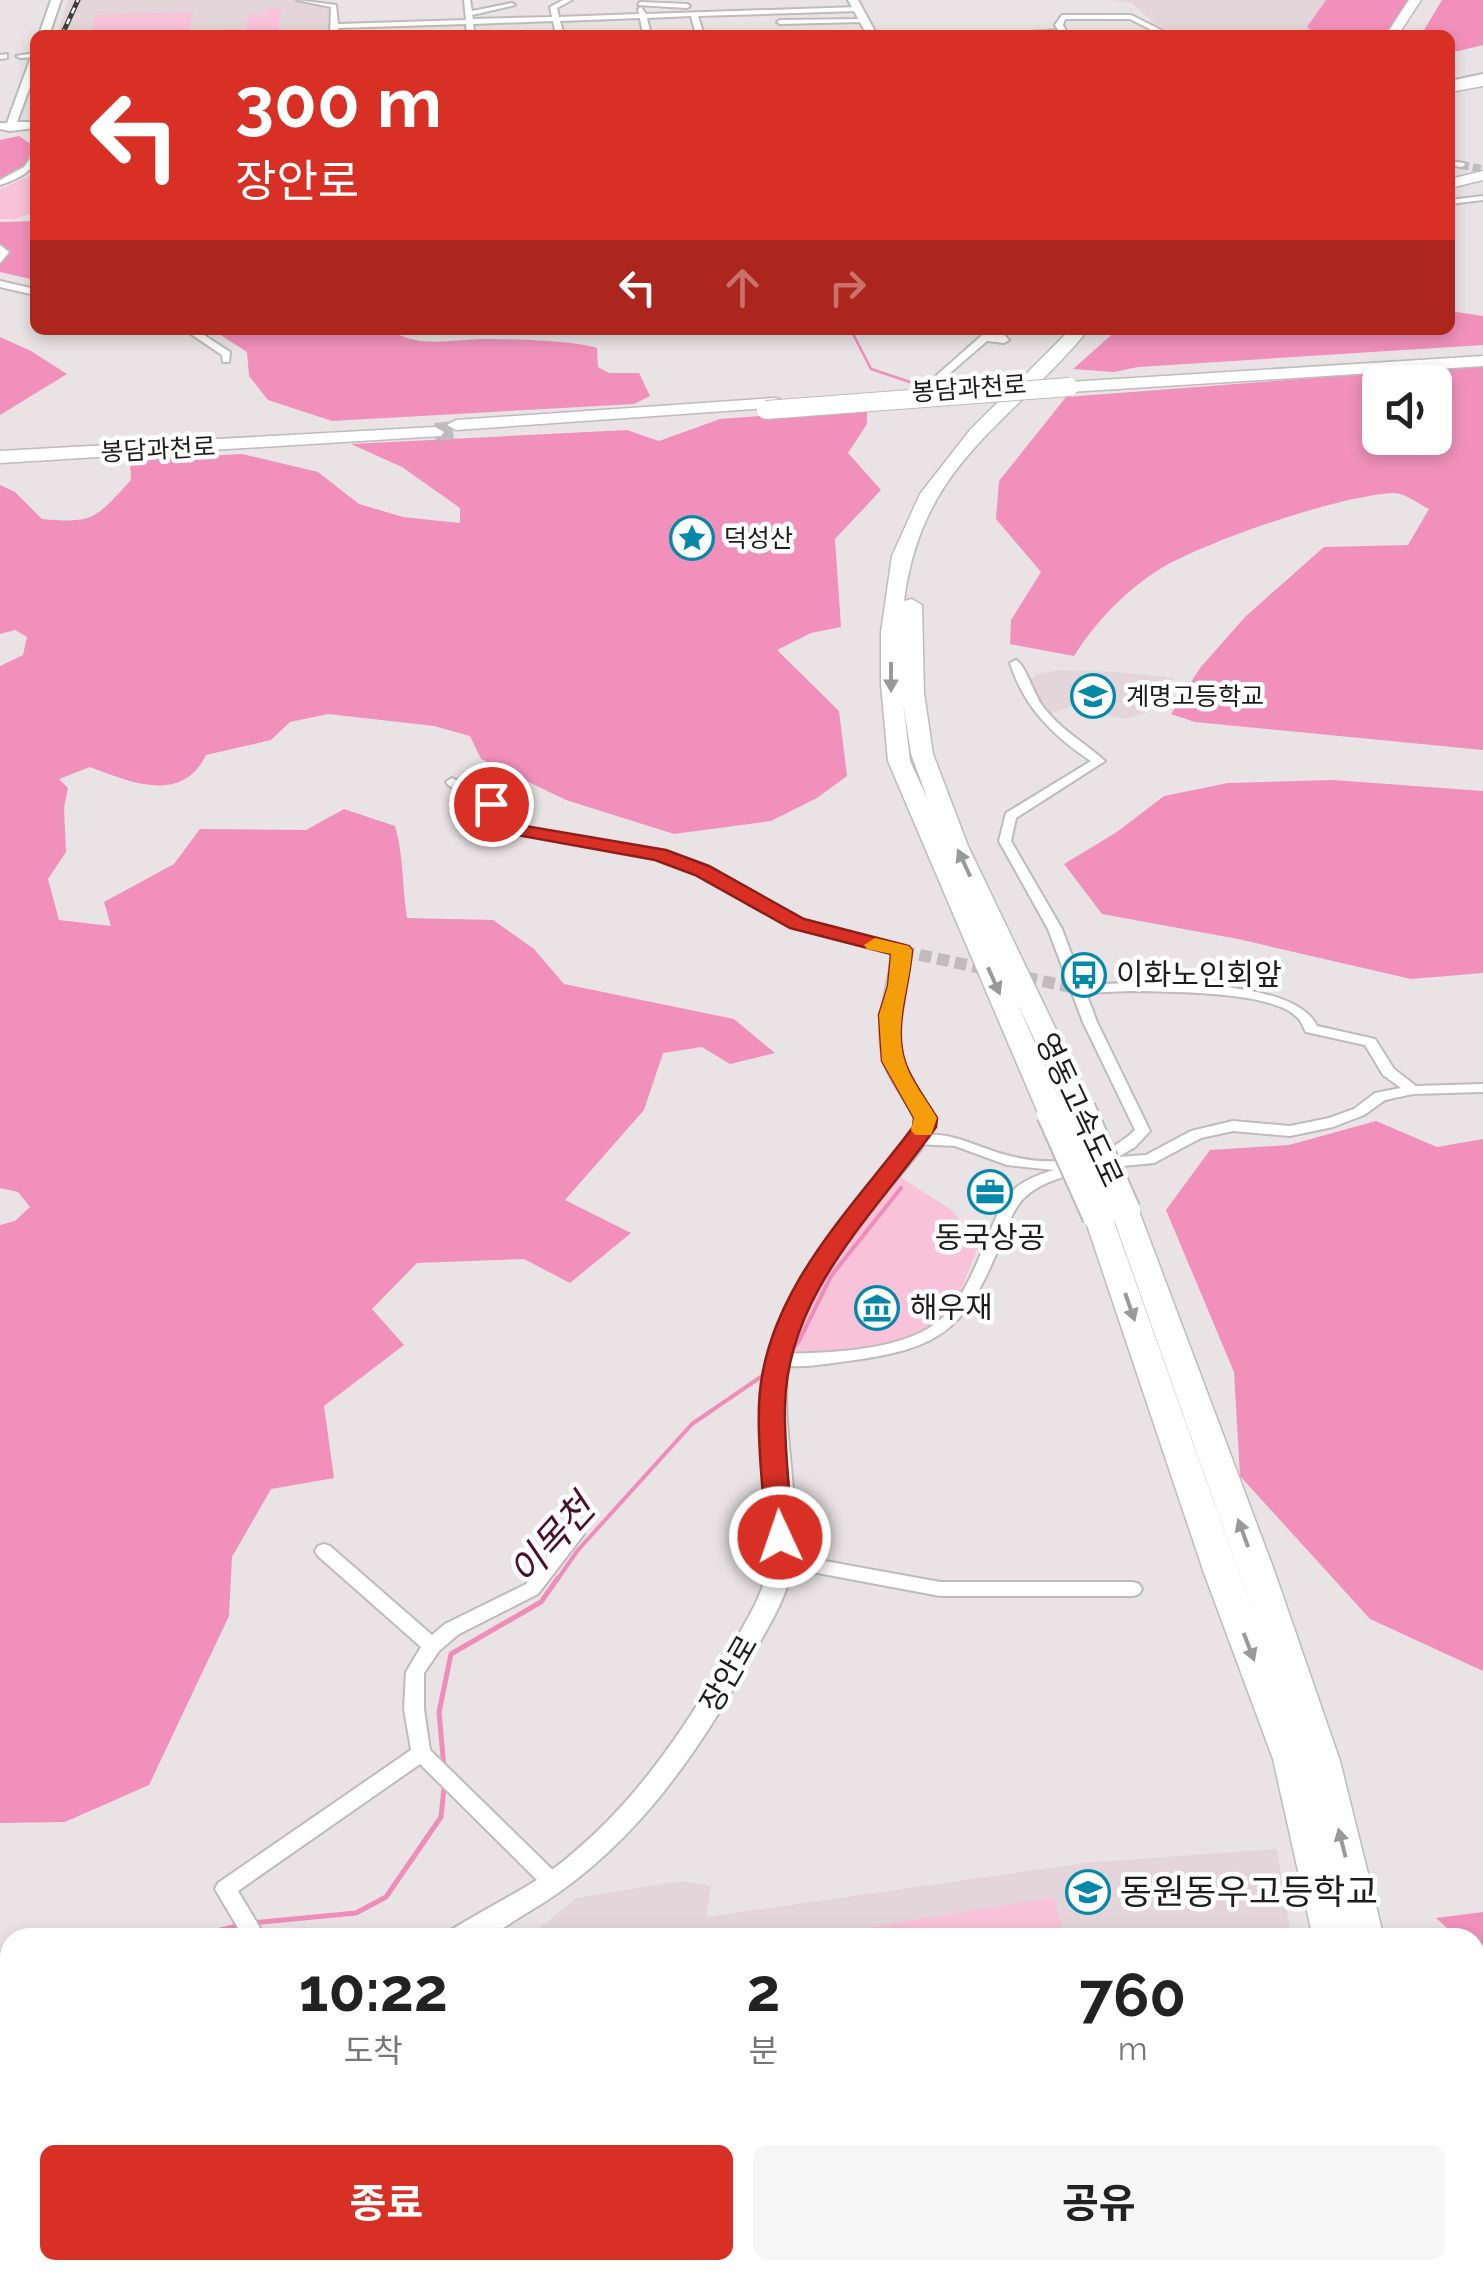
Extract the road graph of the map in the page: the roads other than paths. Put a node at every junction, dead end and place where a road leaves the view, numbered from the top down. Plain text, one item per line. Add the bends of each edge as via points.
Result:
1 (56, 0) edge
2 (300, 0) edge
3 (467, 0) edge
4 (569, 0) edge
5 (709, 0) edge
6 (793, 0) edge
7 (1416, 0) edge
8 (1429, 0) edge
9 (639, 2) edge
10 (512, 3) edge
11 (856, 4) edge
12 (820, 10) junction
13 (798, 11) junction
14 (697, 12) junction
15 (775, 12) junction
16 (1136, 14) dead end
17 (643, 16) junction
18 (1073, 16) junction
19 (470, 17) junction
20 (556, 18) junction
21 (515, 20) junction
22 (864, 20) junction
23 (826, 21) junction
24 (430, 22) junction
25 (780, 22) junction
26 (803, 22) junction
27 (46, 30) edge
28 (334, 30) edge
29 (428, 30) edge
30 (471, 30) edge
31 (517, 30) edge
32 (559, 30) edge
33 (647, 30) edge
34 (699, 30) edge
35 (784, 30) edge
36 (830, 30) edge
37 (869, 30) edge
38 (1061, 30) edge
39 (1157, 30) edge
40 (1395, 30) edge
41 (1410, 30) edge
42 (20, 56) dead end
43 (30, 61) edge
44 (30, 72) edge
45 (1483, 77) edge
46 (1455, 83) edge
47 (30, 126) edge
48 (5, 127) edge
49 (30, 166) edge
50 (1483, 170) tunnel mouth
51 (1455, 173) edge
52 (0, 184) edge
53 (1483, 198) edge
54 (1455, 201) edge
55 (0, 248) edge
56 (0, 260) edge
57 (0, 284) edge
58 (30, 291) edge
59 (198, 335) edge
60 (988, 335) edge
61 (1074, 335) edge
62 (1090, 335) edge
63 (1483, 358) edge
64 (226, 360) dead end
65 (940, 377) dead end
66 (456, 428) tunnel mouth
67 (435, 429) tunnel mouth
68 (0, 454) edge
69 (1016, 663) dead end
70 (452, 782) dead end
71 (902, 950) joint
72 (1080, 990) junction
73 (1483, 1088) edge
74 (1413, 1090) junction
75 (1066, 1111) junction
76 (917, 1138) junction
77 (1088, 1164) junction
78 (1111, 1213) junction
79 (778, 1360) junction
80 (575, 1534) dead end
81 (324, 1551) dead end
82 (780, 1560) junction
83 (1134, 1589) dead end
84 (432, 1646) junction
85 (421, 1753) junction
86 (553, 1883) junction
87 (250, 1928) edge
88 (478, 1928) edge
89 (1330, 1928) edge
90 (1363, 1928) edge

1 - 27 street
2 - 28 street via 334,6
3 - 19 street
4 - 20 street via 553,8
5 - 14 street
6 - 13 street
7 - 40 highway
8 - 41 highway
9 - 14 street
9 - 17 street
10 - 19 street
10 - 21 street
11 - 12 street
11 - 22 street
12 - 13 street
12 - 23 street
13 - 15 street
13 - 26 street
14 - 15 street
14 - 17 street
14 - 34 street
15 - 25 street
16 - 18 street
17 - 20 street
17 - 33 street
18 - 38 street via 1062,16
18 - 39 street via 1131,17
19 - 21 street
19 - 24 street
19 - 30 street
20 - 21 street
20 - 32 street
21 - 31 street
22 - 23 street
22 - 37 street
23 - 26 street
23 - 36 street
24 - 28 street
24 - 29 street
25 - 26 street
25 - 35 street
42 - 43 street
44 - 48 street
45 - 46 highway
47 - 48 street
49 - 52 street
50 - 51 highway
53 - 54 street
55 - 56 street
57 - 58 street
59 - 64 street via 227,354
60 - 65 street
61 -> 75 highway, 영동고속도로 via 990,417 942,476 902,554 891,641 899,761
75 -> 62 highway, 영동고속도로 via 922,754 910,640 915,585 932,521 1005,420
63 - 66 highway, 봉담과천로, bridge
67 - 68 highway, 봉담과천로
69 - 72 street via 1034,706 1099,761 1010,816 1005,827 1005,841 1055,929
70 - 71 street via 510,812 518,830 659,854 797,923
71 - 76 street via 890,1015 893,1061 926,1118
72 - 74 street via 1224,989 1279,1002 1303,1014 1311,1028 1370,1042 1388,1072
72 - 77 street via 1142,1131 1130,1147
73 - 74 street
74 - 77 street via 1380,1096 1333,1122 1290,1131 1233,1126 1196,1134 1148,1160
75 - 78 highway, 영동고속도로, bridge
76 - 77 street via 954,1141 1039,1165
76 - 79 street, 장안로 via 804,1288
77 - 79 street via 1018,1194 961,1307 941,1329 861,1352
78 -> 89 highway, 영동고속도로 via 1220,1573 1291,1760
90 -> 78 highway, 영동고속도로 via 1316,1744
79 - 82 street, 장안로 via 772,1406
80 - 84 street via 532,1589
81 - 84 street
82 - 83 street via 940,1589
82 - 86 street, 장안로 via 775,1589 756,1627 680,1756
84 - 85 street via 415,1672
85 - 86 street
85 - 87 street via 224,1888
86 - 88 street, 장안로

